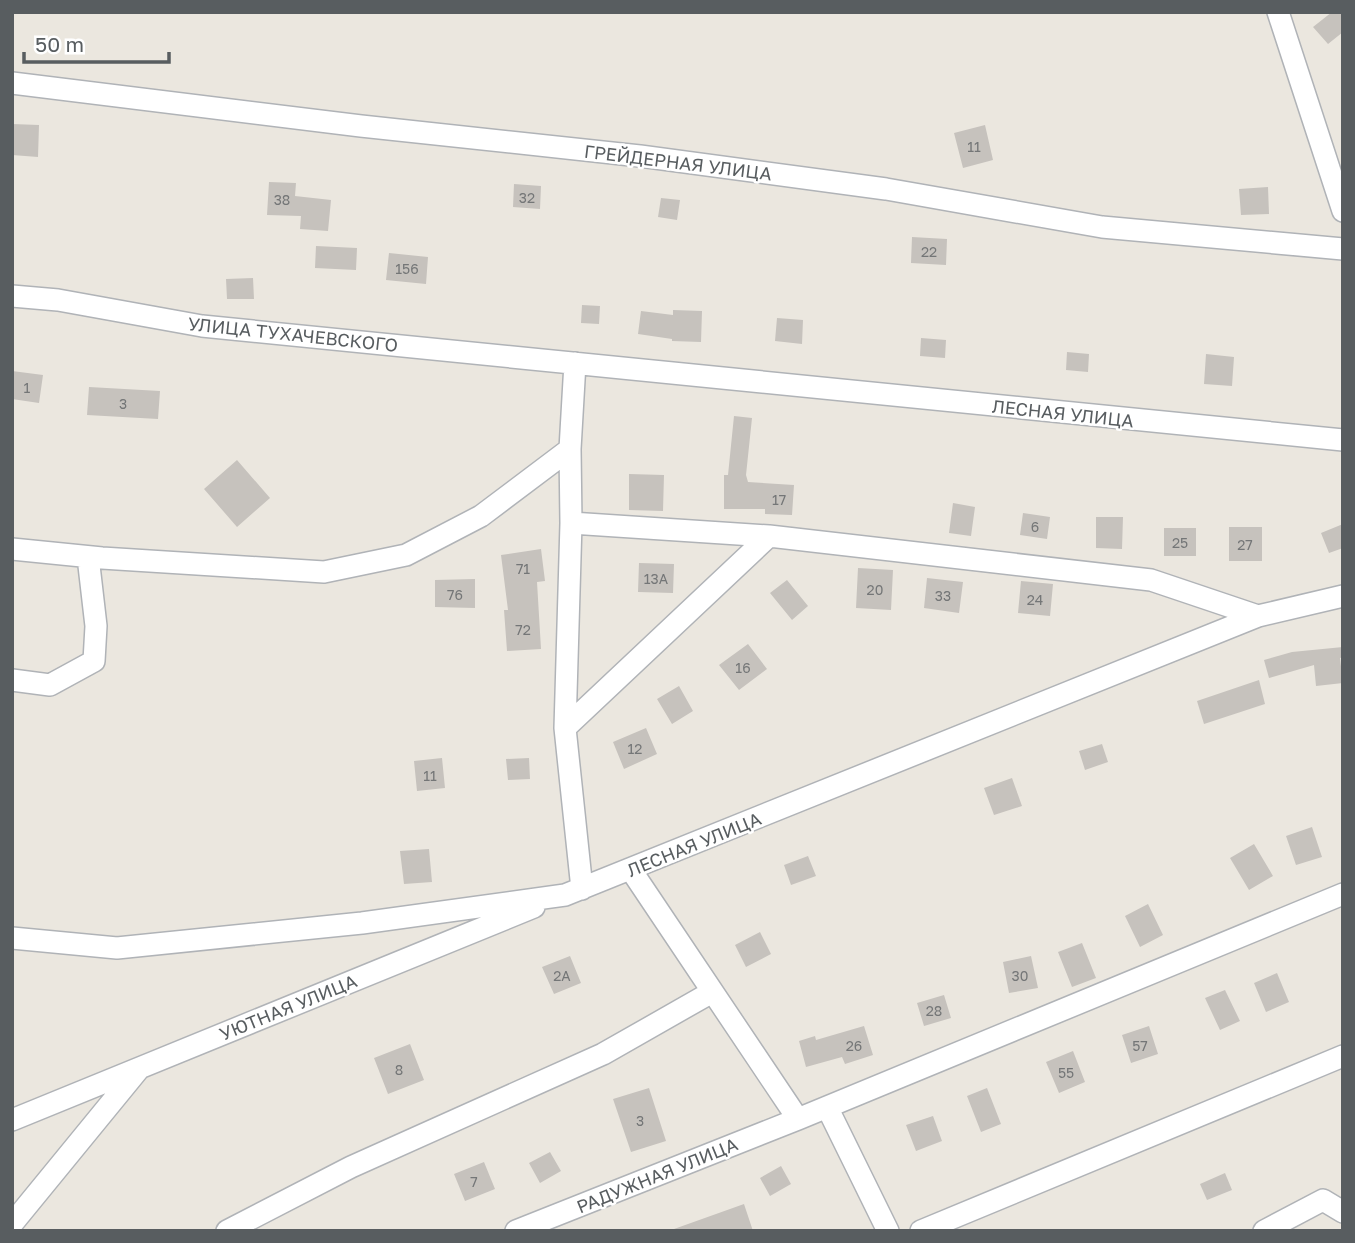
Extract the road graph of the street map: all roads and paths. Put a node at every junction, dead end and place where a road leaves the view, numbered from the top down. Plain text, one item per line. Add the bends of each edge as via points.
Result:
1 (1278, 12) edge
2 (12, 83) edge
3 (1343, 211) edge
4 (1343, 249) edge
5 (12, 296) edge
6 (575, 363) junction
7 (1343, 440) edge
8 (570, 449) junction
9 (571, 523) junction
10 (769, 536) junction
11 (12, 549) edge
12 (88, 557) junction
13 (1343, 596) edge
14 (1258, 616) junction
15 (12, 680) edge
16 (565, 728) junction
17 (631, 870) junction
18 (574, 892) junction
19 (1343, 894) edge
20 (12, 938) edge
21 (712, 992) junction
22 (1343, 1056) edge
23 (139, 1068) junction
24 (827, 1107) junction
25 (797, 1119) junction
26 (12, 1120) edge
27 (1343, 1212) edge
28 (12, 1224) edge
29 (227, 1231) edge
30 (516, 1231) edge
31 (888, 1231) edge
32 (921, 1231) edge
33 (1264, 1231) edge

1 - 3 street
2 - 4 street, ГРЕЙДЕРНАЯ УЛИЦА via 640,156 886,189 1102,227
5 - 6 street, УЛИЦА ТУХАЧЕВСКОГО via 202,326
6 - 7 street, ЛЕСНАЯ УЛИЦА
6 - 8 street
8 - 9 street
8 - 12 street via 481,516 406,555 324,572
9 - 10 street
9 - 16 street
10 - 14 street via 1151,580
10 - 16 street
11 - 12 street
12 - 15 street via 96,626 94,661 50,685
13 - 14 street, ЛЕСНАЯ УЛИЦА
14 - 17 street, ЛЕСНАЯ УЛИЦА
16 - 18 street
17 - 18 street, ЛЕСНАЯ УЛИЦА
17 - 21 street
18 - 20 street, ЛЕСНАЯ УЛИЦА via 362,923 117,948
18 - 23 street, УЮТНАЯ УЛИЦА
19 - 24 street
21 - 25 street
21 - 29 street via 603,1054 351,1167
22 - 32 street
23 - 26 street, УЮТНАЯ УЛИЦА
23 - 28 street
24 - 25 street
24 - 31 street
25 - 30 street, РАДУЖНАЯ УЛИЦА
27 - 33 street via 1323,1200

